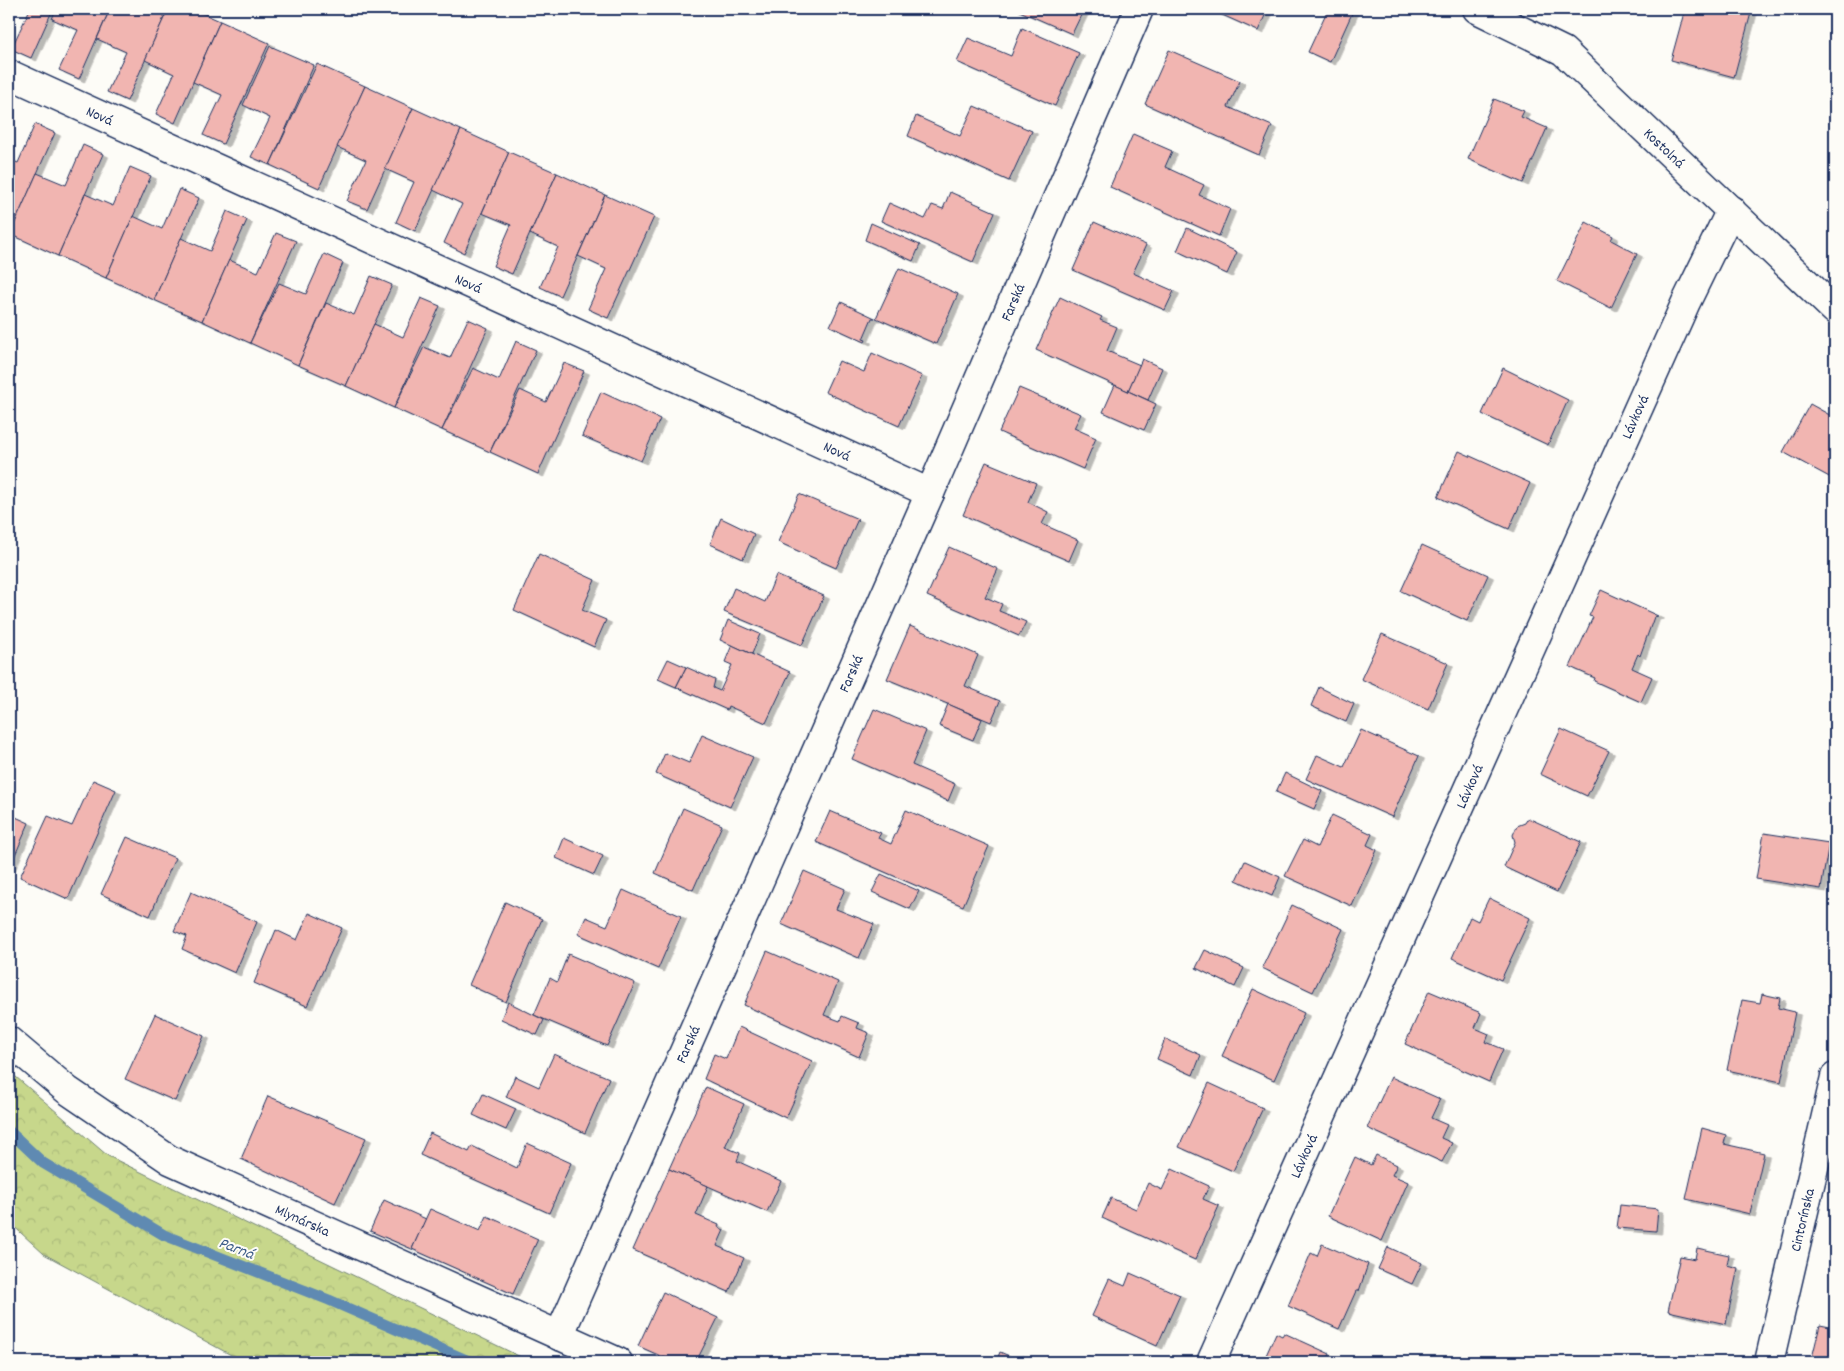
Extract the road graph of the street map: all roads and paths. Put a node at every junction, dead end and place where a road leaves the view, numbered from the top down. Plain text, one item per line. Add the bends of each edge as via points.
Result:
1 (1139, 9) edge
2 (1478, 9) edge
3 (9, 74) edge
4 (1731, 210) junction
5 (1835, 310) edge
6 (930, 493) junction
7 (9, 1041) edge
8 (1835, 1077) edge
9 (559, 1336) junction
10 (618, 1362) edge
11 (1212, 1362) edge
12 (1769, 1362) edge

1 - 6 street, Farská
2 - 4 street, Kostolná via 1563,51
3 - 6 street, Nová
4 - 5 street, Kostolná
4 - 11 street, Lávková via 1686,302
6 - 9 street, Farská
7 - 9 street, Mlynárska via 67,1090 170,1160
8 - 12 street, Cintorínska
9 - 10 street, Mlynárska

